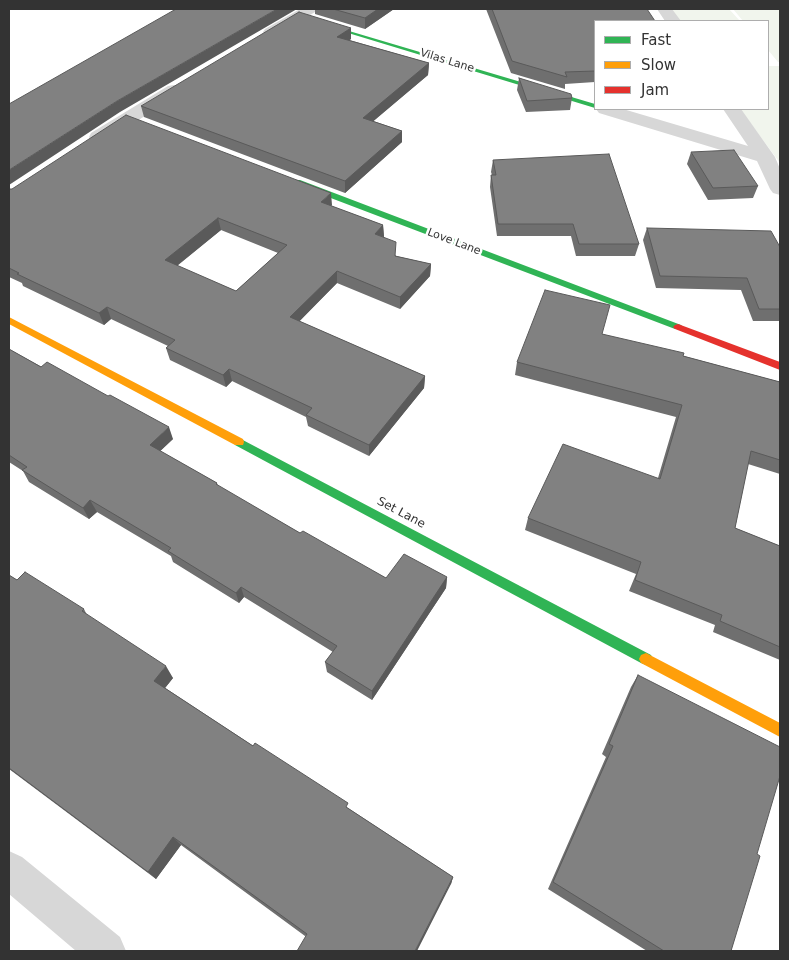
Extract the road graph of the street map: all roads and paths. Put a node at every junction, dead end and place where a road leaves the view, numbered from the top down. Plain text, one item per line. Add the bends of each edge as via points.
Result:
1 (664, 9) edge
2 (304, 12) edge
3 (672, 20) edge
4 (256, 41) edge
5 (187, 82) edge
6 (594, 106) edge
7 (609, 110) edge
8 (733, 110) edge
9 (128, 118) junction
10 (146, 125) edge
11 (80, 149) edge
12 (765, 157) junction
13 (286, 178) edge
14 (780, 188) edge
15 (9, 320) edge
16 (780, 366) edge
17 (780, 730) edge
18 (9, 870) edge
19 (106, 951) edge

1 - 3 street
2 - 4 street
2 - 6 street, Vilas Lane
5 - 9 street
7 - 12 street
8 - 12 street
9 - 10 street
9 - 11 street
12 - 14 street
13 - 16 street, Love Lane
15 - 17 street, Set Lane
18 - 19 street

